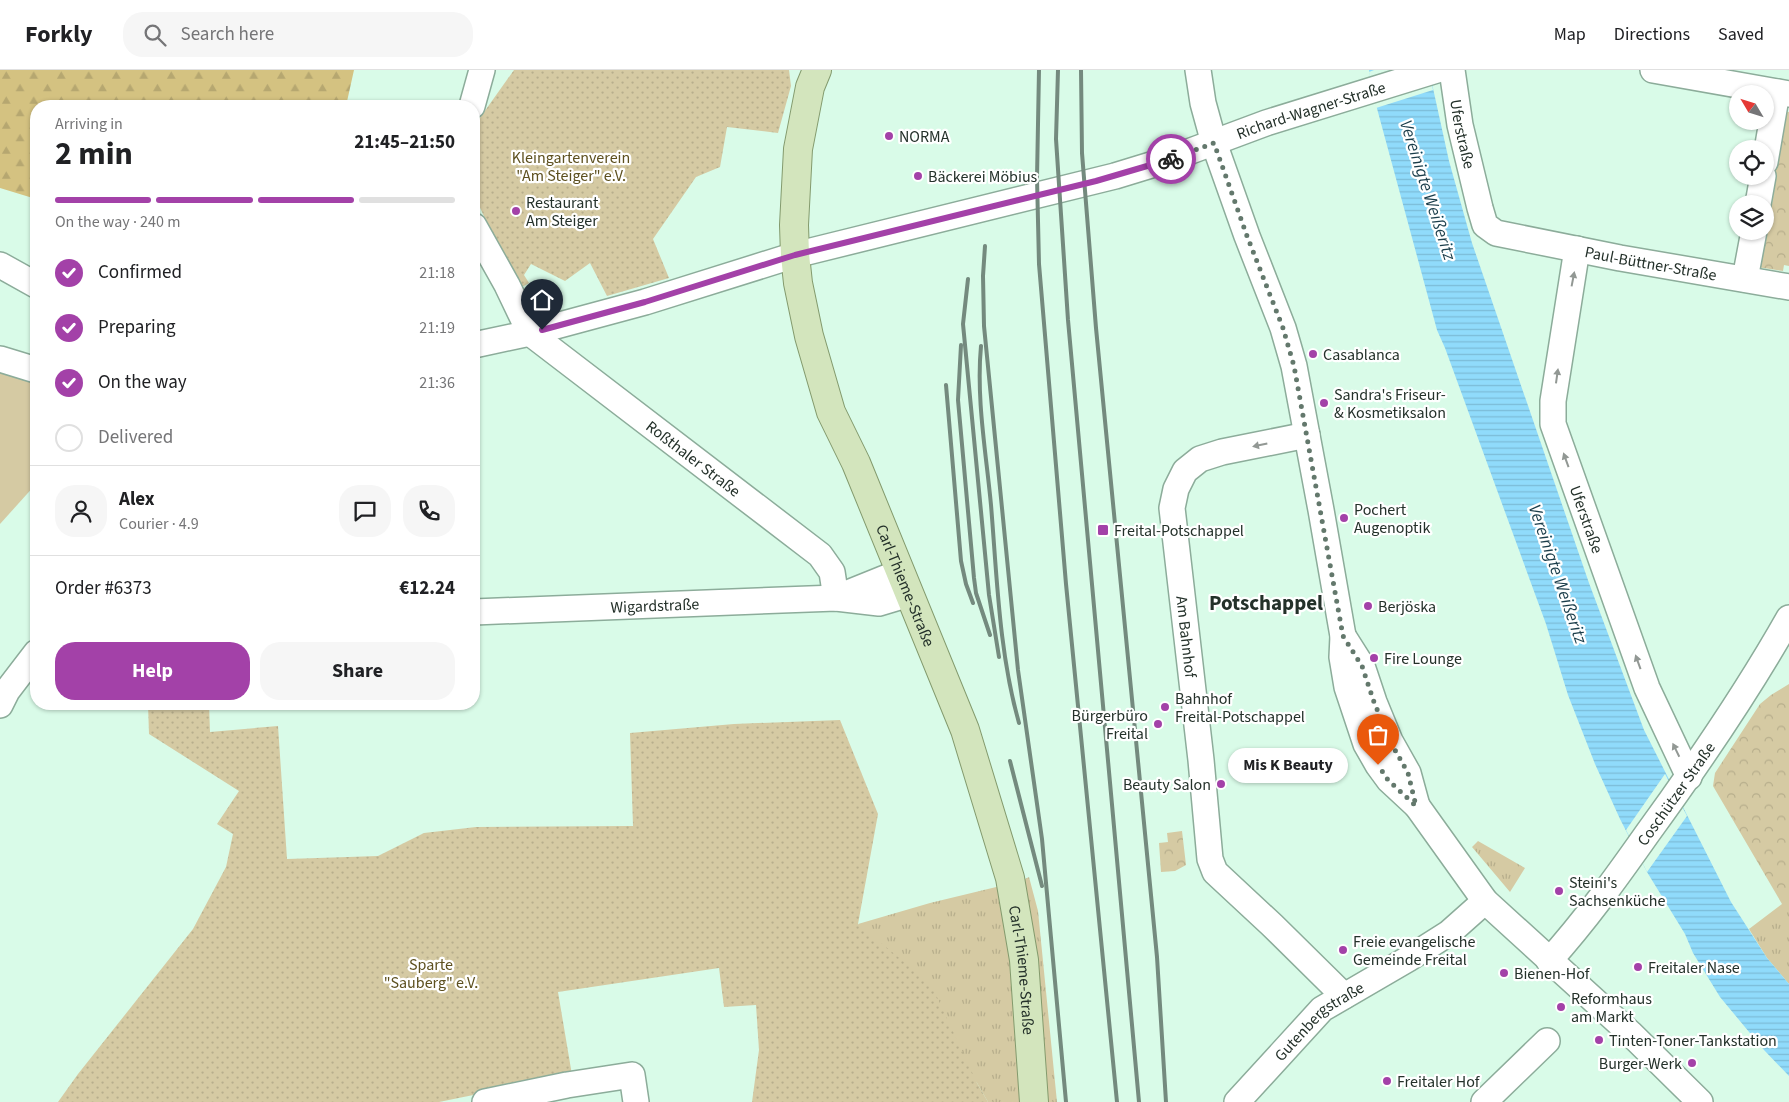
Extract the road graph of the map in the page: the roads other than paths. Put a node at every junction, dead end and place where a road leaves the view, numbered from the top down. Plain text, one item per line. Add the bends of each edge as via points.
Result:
1 (482, 70) edge
2 (817, 70) edge
3 (1198, 70) edge
4 (1653, 70) edge
5 (1440, 71) edge
6 (1783, 93) edge
7 (474, 100) edge
8 (1771, 140) edge
9 (1214, 143) junction
10 (480, 237) edge
11 (1513, 237) joint
12 (1752, 240) edge
13 (1577, 250) junction
14 (795, 255) junction
15 (0, 266) edge
16 (1745, 280) junction
17 (30, 281) edge
18 (1789, 287) edge
19 (530, 333) junction
20 (480, 344) edge
21 (0, 359) edge
22 (30, 368) edge
23 (1298, 437) junction
24 (904, 583) junction
25 (836, 598) junction
26 (480, 612) edge
27 (1789, 618) edge
28 (1782, 647) edge
29 (30, 661) edge
30 (0, 704) edge
31 (1683, 786) junction
32 (1485, 901) junction
33 (1549, 961) junction
34 (1344, 996) junction
35 (1547, 1041) dead end
36 (485, 1102) edge
37 (636, 1102) edge
38 (1034, 1102) edge
39 (1237, 1102) edge
40 (1484, 1102) edge
41 (1700, 1102) edge

1 - 7 street
2 - 14 main road, Carl-Thieme-Straße via 810,86 798,150
3 - 9 street
4 - 6 street
5 - 9 street, Richard-Wagner-Straße via 1266,123
5 - 11 street, Uferstraße via 1460,125 1485,224 1496,233
6 - 8 street
9 - 14 street, Richard-Wagner-Straße via 1096,181
9 - 23 street via 1294,366
10 - 19 street
11 - 13 street, Paul-Büttner-Straße
12 - 16 street
13 - 16 street, Paul-Büttner-Straße
31 -> 13 street, Uferstraße via 1553,424
14 - 19 street, Richard-Wagner-Straße via 645,302
14 - 24 main road, Carl-Thieme-Straße via 809,336 831,412 856,463
15 - 17 street
16 - 18 street, Paul-Büttner-Straße
19 - 20 street, Richard-Wagner-Straße
19 - 25 street, Roßthaler Straße via 820,555 832,572
21 - 22 street
23 - 32 street via 1343,636 1342,657 1347,687 1366,744 1388,780 1416,806
23 -> 34 street, Am Bahnhof via 1200,459 1185,471 1176,489 1172,508 1210,859 1215,872
24 - 25 street, Wigardstraße via 879,603
24 - 38 main road, Carl-Thieme-Straße via 965,730 1010,878 1024,960
25 - 26 street, Wigardstraße
27 - 28 street, Coschützer Straße
28 - 31 street, Coschützer Straße
29 - 30 street
31 - 33 street, Coschützer Straße via 1575,932
32 - 33 street
32 - 34 street, Gutenbergstraße via 1449,933
33 - 41 street via 1633,1035
34 - 39 street, Gutenbergstraße via 1322,1009
35 - 40 street
36 - 37 street via 632,1074

